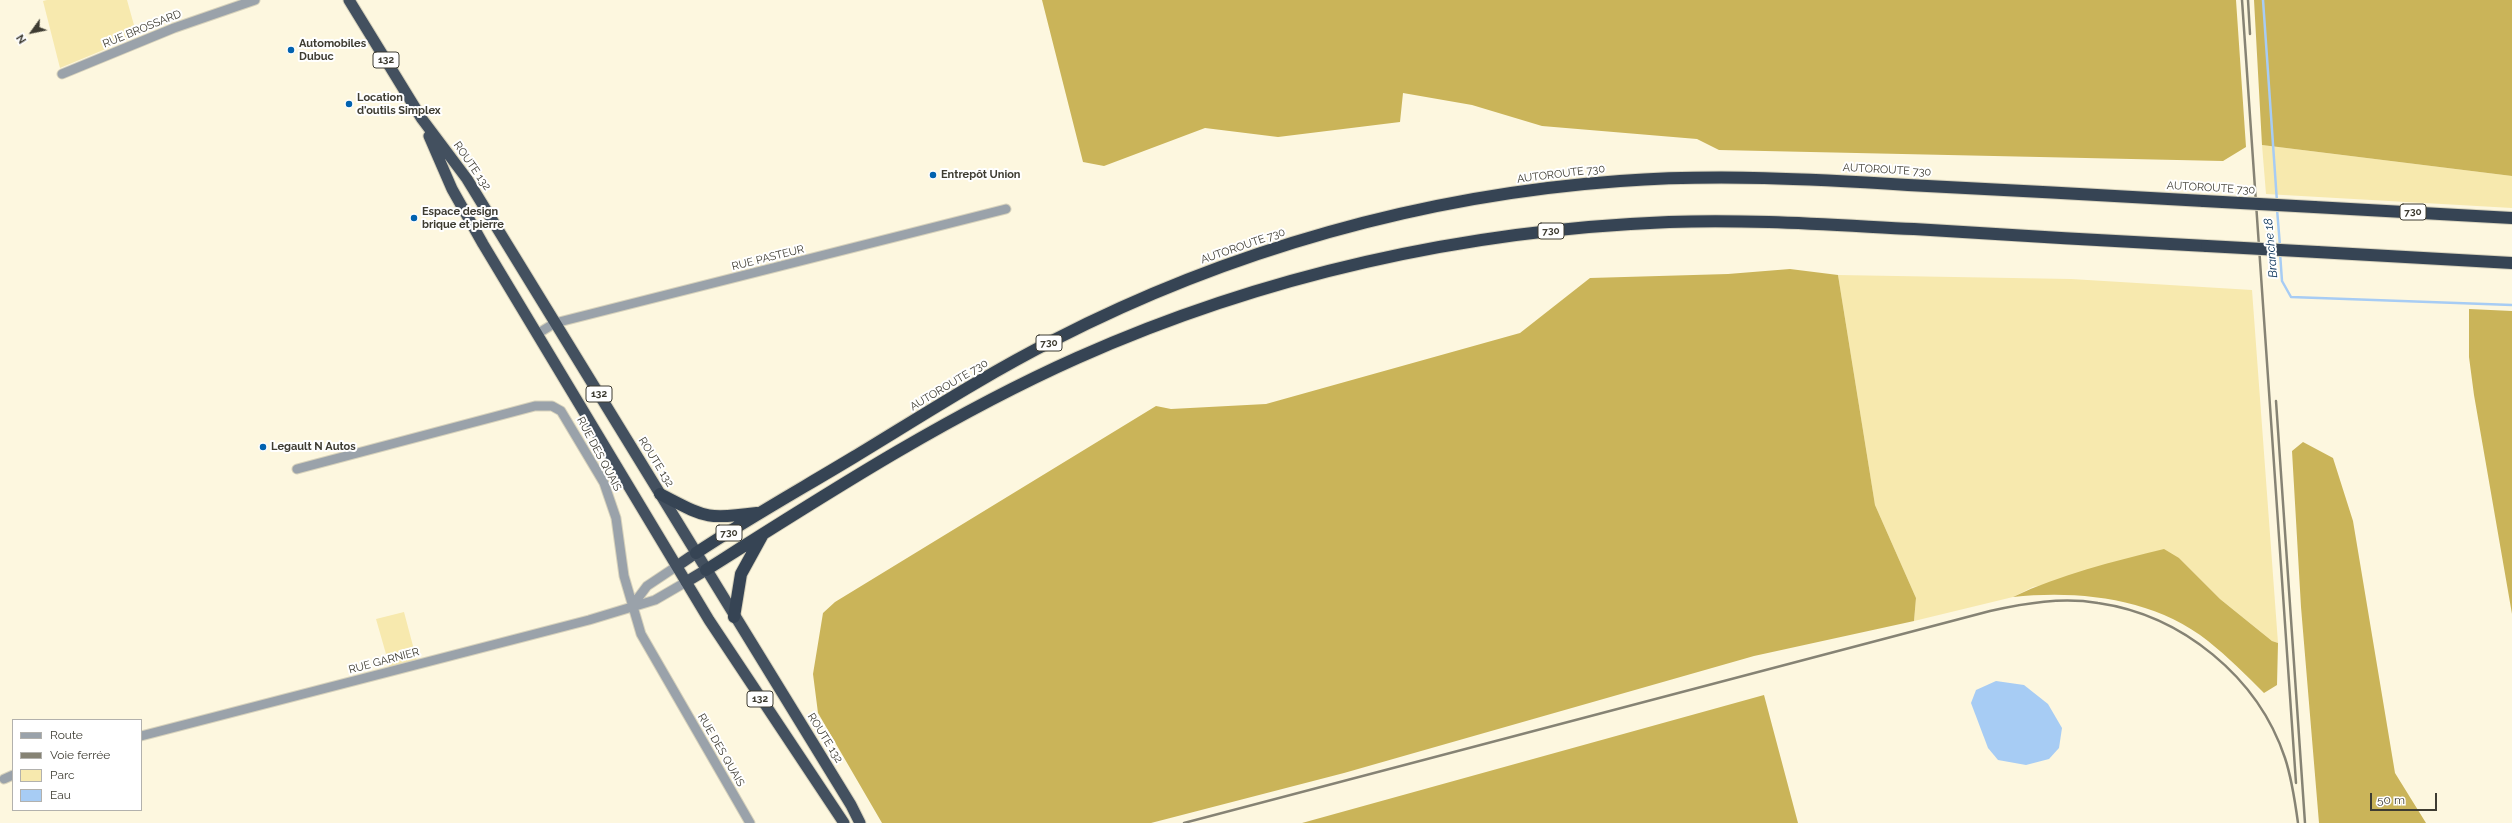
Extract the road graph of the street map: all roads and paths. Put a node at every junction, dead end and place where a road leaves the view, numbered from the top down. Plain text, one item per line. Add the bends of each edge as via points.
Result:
1 (255, 0) edge
2 (349, 0) edge
3 (62, 74) dead end
4 (422, 119) junction
5 (486, 209) junction
6 (1006, 210) dead end
7 (2512, 218) edge
8 (469, 219) junction
9 (2512, 263) edge
10 (555, 323) junction
11 (537, 334) junction
12 (297, 469) dead end
13 (660, 494) junction
14 (762, 513) junction
15 (764, 533) junction
16 (696, 553) junction
17 (677, 566) junction
18 (706, 570) junction
19 (686, 582) junction
20 (632, 606) junction
21 (734, 617) junction
22 (142, 736) edge
23 (12, 775) edge
24 (4, 779) dead end
25 (750, 823) edge
26 (844, 823) edge
27 (860, 823) edge

1 - 3 street, RUE BROSSARD via 180,26
2 - 4 highway, ROUTE 132 / 132
4 - 5 highway, ROUTE 132 / 132
4 - 8 highway, ROUTE 132 / 132 via 450,184
5 - 8 highway
5 - 10 highway, ROUTE 132 / 132
6 - 10 street, RUE PASTEUR
7 - 14 highway, AUTOROUTE 730 / 730, bridge via 1808,179 1704,177 1552,188 1410,212 1324,234 1232,263 1152,294 1099,318 975,384
8 - 11 highway, ROUTE 132 / 132
9 - 15 highway, 730, bridge via 1727,221 1576,228 1498,237 1340,268 1232,299 1156,325 1077,358 930,432
10 - 11 street, RUE PASTEUR
10 - 13 highway, ROUTE 132 / 132
11 - 17 highway, ROUTE 132 / 132
12 - 20 street, RUE DES QUAIS via 527,408 552,406 565,416 604,483 616,518 622,568
13 - 14 highway via 707,517 722,518
13 - 16 highway, ROUTE 132 / 132
14 - 16 highway, AUTOROUTE 730 / 730
15 - 18 highway, 730
15 - 21 highway via 741,574
16 - 17 highway
16 - 18 highway, ROUTE 132 / 132
17 - 19 highway, ROUTE 132 / 132
17 - 20 street via 646,586
18 - 19 highway
18 - 21 highway, ROUTE 132 / 132
19 - 20 street, RUE GARNIER via 655,600
19 - 26 highway, ROUTE 132 / 132 via 732,656
20 - 22 street, RUE GARNIER via 588,621
20 - 25 street, RUE DES QUAIS via 641,634
21 - 27 highway, ROUTE 132 / 132
23 - 24 street

